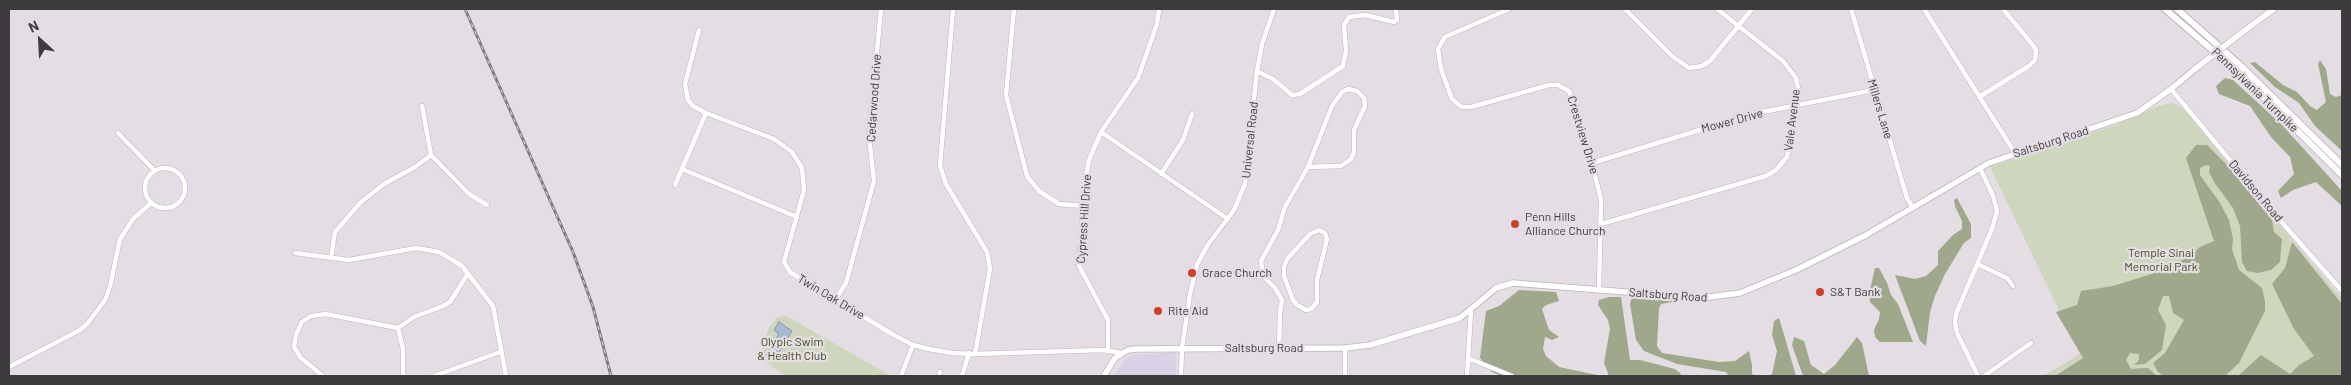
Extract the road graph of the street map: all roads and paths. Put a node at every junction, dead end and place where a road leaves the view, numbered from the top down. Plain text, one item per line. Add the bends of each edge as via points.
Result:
1 (881, 9) edge
2 (952, 9) edge
3 (1014, 9) edge
4 (1160, 9) edge
5 (1274, 9) edge
6 (1396, 9) edge
7 (1509, 9) edge
8 (1625, 9) edge
9 (1717, 9) edge
10 (1752, 9) edge
11 (1851, 9) edge
12 (1924, 9) edge
13 (2003, 9) edge
14 (2166, 9) edge
15 (2177, 9) edge
16 (2274, 9) edge
17 (1740, 25) junction
18 (699, 30) dead end
19 (1257, 71) junction
20 (2171, 89) junction
21 (1874, 90) junction
22 (1979, 97) junction
23 (422, 106) dead end
24 (1796, 106) junction
25 (706, 113) junction
26 (1192, 114) dead end
27 (1101, 132) junction
28 (118, 133) dead end
29 (2015, 153) junction
30 (431, 155) junction
31 (1312, 157) junction
32 (1592, 163) junction
33 (2342, 164) edge
34 (1319, 166) junction
35 (1308, 167) junction
36 (1980, 168) junction
37 (682, 169) junction
38 (154, 170) junction
39 (1161, 174) junction
40 (2342, 175) edge
41 (675, 185) dead end
42 (151, 203) junction
43 (487, 205) dead end
44 (1084, 206) junction
45 (1913, 208) junction
46 (797, 217) junction
47 (1228, 220) junction
48 (1601, 224) junction
49 (295, 253) dead end
50 (331, 258) junction
51 (1977, 264) junction
52 (468, 274) junction
53 (2013, 286) dead end
54 (1599, 290) junction
55 (2342, 290) edge
56 (835, 300) junction
57 (1293, 300) junction
58 (1282, 303) junction
59 (1471, 310) junction
60 (398, 328) junction
61 (913, 344) junction
62 (2031, 344) dead end
63 (1182, 348) junction
64 (1279, 348) junction
65 (1345, 348) junction
66 (1108, 351) junction
67 (500, 352) junction
68 (969, 353) junction
69 (1122, 353) junction
70 (975, 354) junction
71 (1468, 358) junction
72 (9, 367) edge
73 (323, 376) edge
74 (403, 376) edge
75 (434, 376) edge
76 (506, 376) edge
77 (901, 376) edge
78 (962, 376) edge
79 (1104, 376) edge
80 (1181, 376) edge
81 (1345, 376) edge
82 (1467, 376) edge
83 (1512, 376) edge
84 (1978, 376) edge
85 (1984, 376) edge

1 - 56 street, Cedarwood Drive via 869,136 874,181 846,283
2 - 70 street via 940,166 946,184 987,252 990,269
3 - 44 street via 1006,95 1027,176 1039,191 1059,204
4 - 27 street, Cypress Hill Drive via 1138,78
5 - 19 street, Universal Road
6 - 19 street via 1398,17 1394,22 1365,15 1349,17 1344,25 1346,51 1343,66 1300,94 1292,95
7 - 32 street, Crestview Drive via 1442,40 1439,56 1452,99 1462,106 1471,107 1549,84 1564,87 1569,91
8 - 17 street via 1688,68 1710,61
9 - 17 street, Vale Avenue
10 - 17 street
11 - 21 street, Millers Lane
12 - 22 street
13 - 22 street via 2036,50 2035,60
14 - 40 highway, Pennsylvania Turnpike via 2246,80
15 - 33 highway, Pennsylvania Turnpike
16 - 20 main road, Saltsburg Road, bridge
17 - 24 street, Vale Avenue via 1790,69 1798,88
18 - 25 street, Twin Oak Drive via 685,92 693,106
19 - 47 street, Universal Road via 1245,184
20 - 29 main road, Saltsburg Road via 2148,107 2119,121
20 - 55 street, Davidson Road
21 - 24 street, Mower Drive
21 - 45 street, Millers Lane via 1907,198
22 - 29 street
23 - 30 street
24 - 32 street, Mower Drive via 1752,114
24 - 48 street, Vale Avenue via 1787,157 1772,173
25 - 37 street
25 - 46 street, Twin Oak Drive via 774,139 799,160 804,180
26 - 39 street via 1183,140
27 - 39 street
27 - 44 street, Cypress Hill Drive via 1090,160
28 - 38 street
29 - 36 main road, Saltsburg Road
30 - 43 street via 469,194
30 - 50 street via 361,202 335,232
31 - 34 street
31 - 34 street via 1335,101 1345,90 1357,90 1364,98 1365,106 1354,130 1351,159 1341,166
31 - 35 street
32 - 48 street, Crestview Drive via 1601,200
34 - 35 street
35 - 58 street via 1261,261 1263,276 1275,288
36 - 45 main road, Saltsburg Road
36 - 51 street via 1997,211
37 - 41 street
37 - 46 street
38 - 42 street via 144,187
38 - 42 street via 171,169 182,177 185,188 182,199 170,207
39 - 47 street
42 - 72 street via 133,219 120,239 110,287 105,300 88,323
44 - 66 street, Cypress Hill Drive via 1079,266 1108,320
45 - 54 main road, Saltsburg Road via 1796,270 1740,293 1702,298
46 - 56 street, Twin Oak Drive via 785,266
47 - 63 street, Universal Road via 1197,265
48 - 54 street, Crestview Drive
49 - 50 street
50 - 52 street via 349,260 422,248 439,252 462,266
51 - 53 street via 2007,278
51 - 84 street via 1955,322
52 - 60 street via 450,302 414,317
52 - 67 street via 493,306
54 - 59 main road, Saltsburg Road via 1507,284 1491,291
56 - 61 street, Twin Oak Drive
57 - 57 street via 1306,310 1316,305 1319,270 1327,242 1322,232 1316,230 1310,234 1285,262 1284,276
57 - 58 street
58 - 64 street
59 - 65 main road, Saltsburg Road via 1445,324 1370,345
59 - 71 street
60 - 73 street via 326,314 311,316 302,322 294,347 301,358
60 - 74 street via 403,349
61 - 68 street, Twin Oak Drive via 951,353
61 - 77 street
62 - 85 street
63 - 64 main road, Saltsburg Road
63 - 69 main road, Saltsburg Road via 1136,349
63 - 80 street, Universal Road
64 - 65 main road, Saltsburg Road
65 - 81 street
66 - 69 street, Twin Oak Drive
66 - 70 street, Twin Oak Drive
67 - 75 street
67 - 76 street
68 - 70 street, Twin Oak Drive
68 - 78 street
69 - 79 main road
71 - 82 street
71 - 83 street

